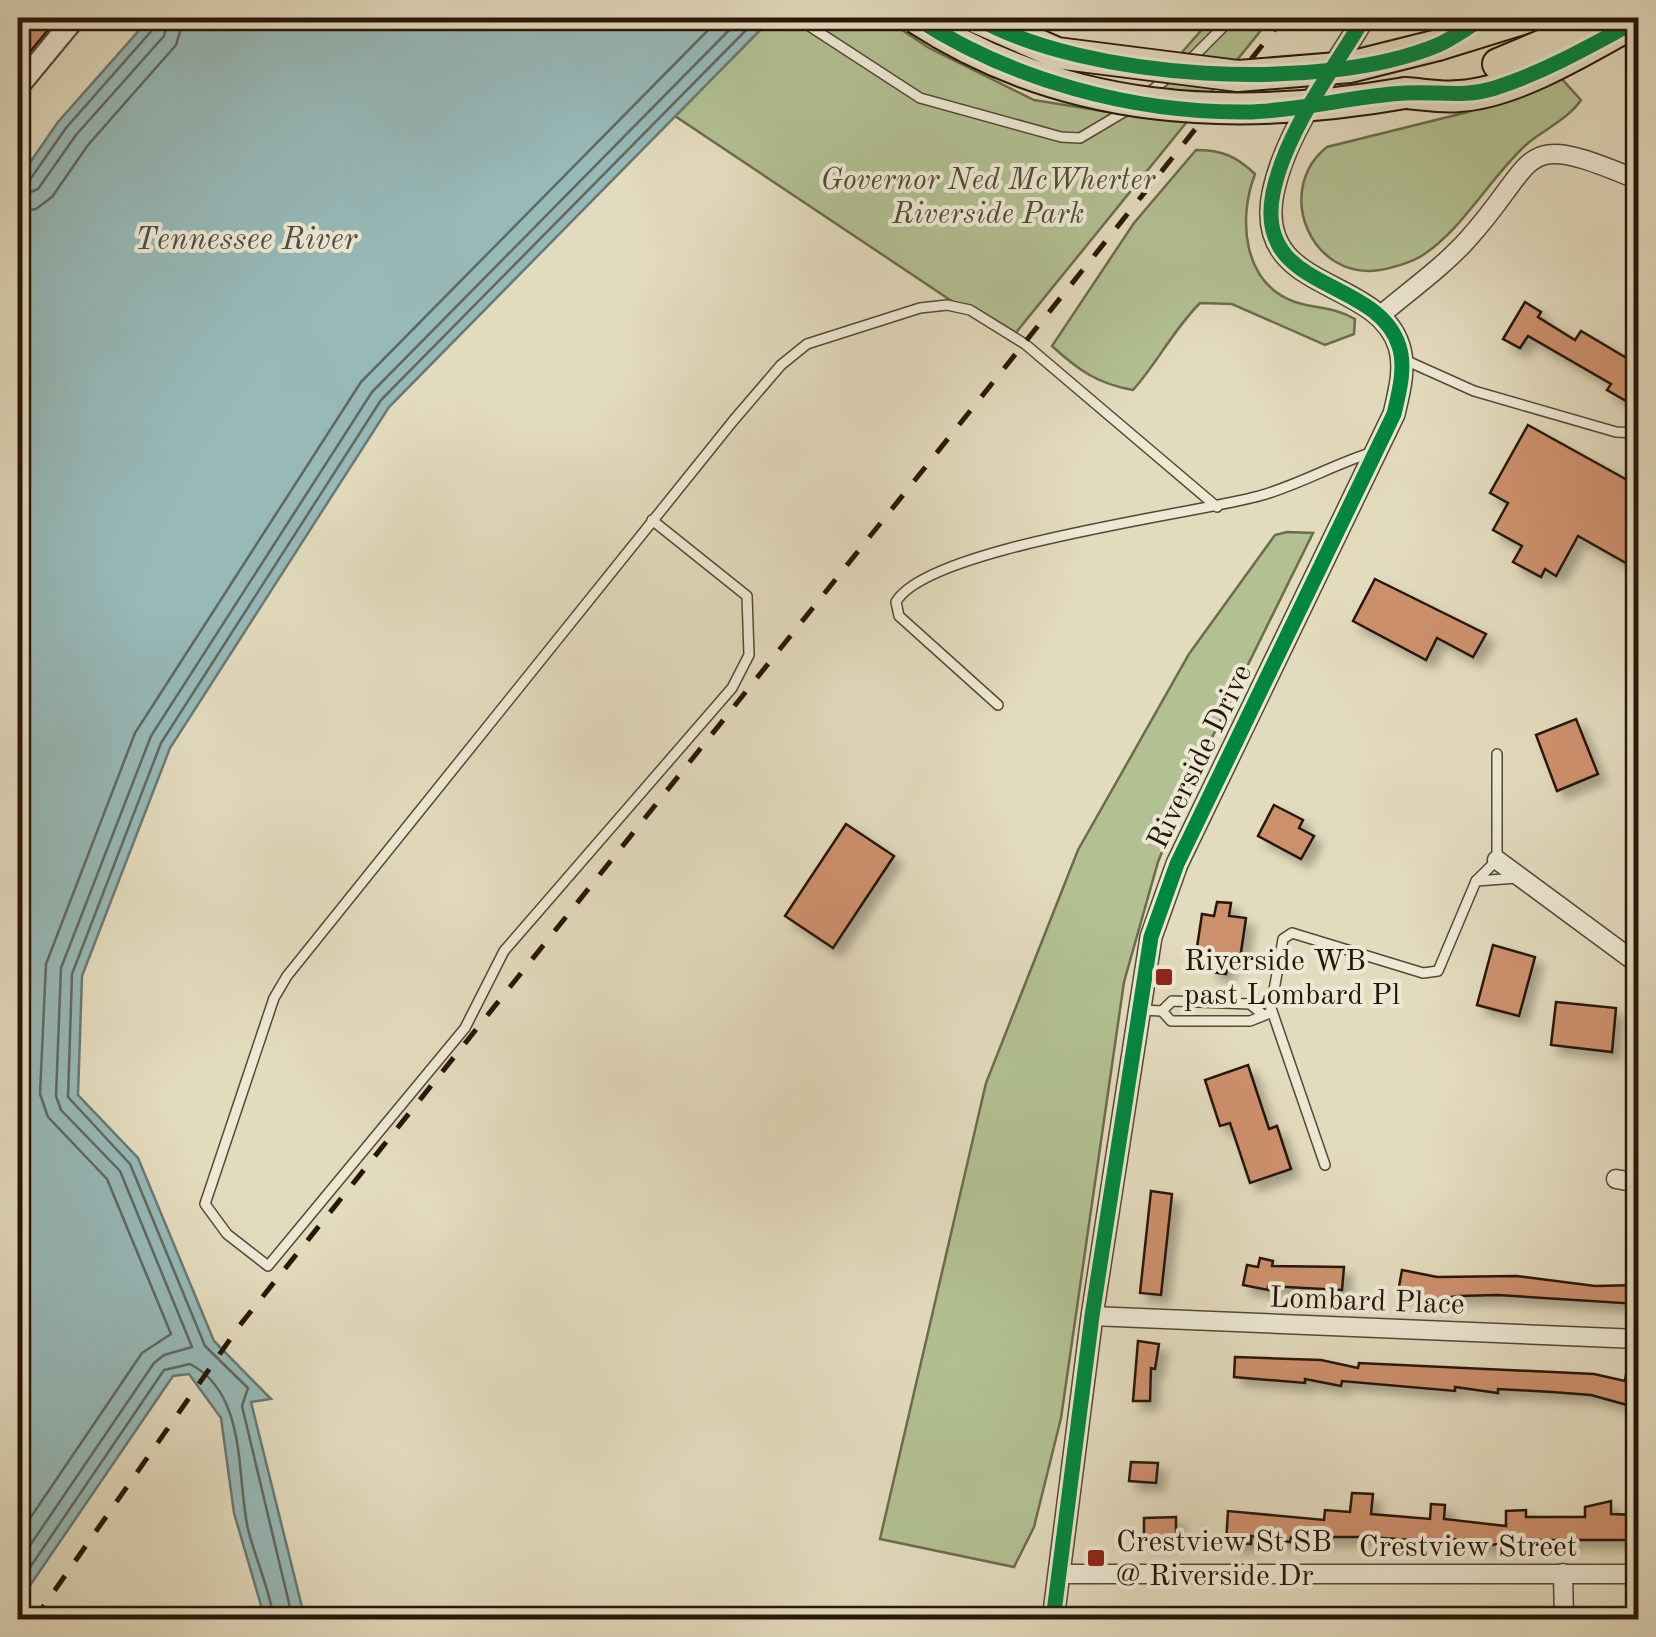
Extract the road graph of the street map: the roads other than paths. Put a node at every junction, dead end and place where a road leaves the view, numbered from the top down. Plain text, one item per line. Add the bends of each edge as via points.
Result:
1 (76, 18) edge
2 (797, 18) edge
3 (916, 18) edge
4 (977, 18) edge
5 (1232, 18) edge
6 (1364, 18) edge
7 (1484, 18) edge
8 (1524, 18) edge
9 (1590, 18) edge
10 (1638, 20) edge
11 (1438, 45) junction
12 (18, 87) edge
13 (1405, 93) junction
14 (1638, 180) edge
15 (1381, 315) junction
16 (1400, 357) junction
17 (1638, 434) edge
18 (1376, 451) junction
19 (1217, 506) junction
20 (652, 520) junction
21 (998, 705) dead end
22 (1497, 754) dead end
23 (1497, 860) junction
24 (1520, 878) junction
25 (1476, 881) junction
26 (1638, 964) edge
27 (1140, 1010) junction
28 (1162, 1011) junction
29 (1267, 1012) junction
30 (1325, 1165) dead end
31 (1616, 1179) dead end
32 (1638, 1183) edge
33 (1092, 1316) junction
34 (1638, 1338) edge
35 (1563, 1573) junction
36 (1058, 1574) junction
37 (1638, 1574) edge
38 (1053, 1620) edge
39 (1564, 1620) edge

1 - 12 street
2 - 5 lane via 920,98 1080,138 1127,111
3 - 13 highway, bridge via 1044,80 1130,102 1245,112
4 - 11 highway, bridge via 1057,53 1238,76 1350,67
6 - 15 street via 1294,134 1272,205 1277,237 1298,268
7 - 11 highway
8 - 11 highway
9 - 13 highway via 1522,55
10 - 13 highway via 1570,58 1495,88 1460,96
14 - 15 street via 1567,153 1528,162 1469,238
15 - 16 street, Riverside Drive
16 - 17 lane via 1474,392
16 - 18 street, Riverside Drive via 1394,414
18 - 19 lane
18 - 27 street, Riverside Drive via 1176,864 1151,937
19 - 20 lane via 1025,344 970,310 947,305 808,344 781,365
19 - 21 lane via 949,564 901,592 899,616
20 - 20 lane via 274,998 206,1204 227,1234 268,1266 465,1028 504,951 732,688 749,655 748,596
22 - 23 lane
23 - 24 street
23 - 25 lane
24 - 25 lane
24 - 26 street
25 - 29 lane via 1447,957 1432,973 1286,935
27 - 28 lane
27 - 33 street, Riverside Drive
28 - 29 lane via 1171,1020 1250,1022
28 - 29 lane via 1172,1000 1250,1004
29 - 30 lane
31 - 32 street
33 - 34 street, Lombard Place
33 - 36 street, Riverside Drive
35 - 36 street, Crestview Street
35 - 37 street, Crestview Street
35 - 39 street
36 - 38 street, Riverside Drive

